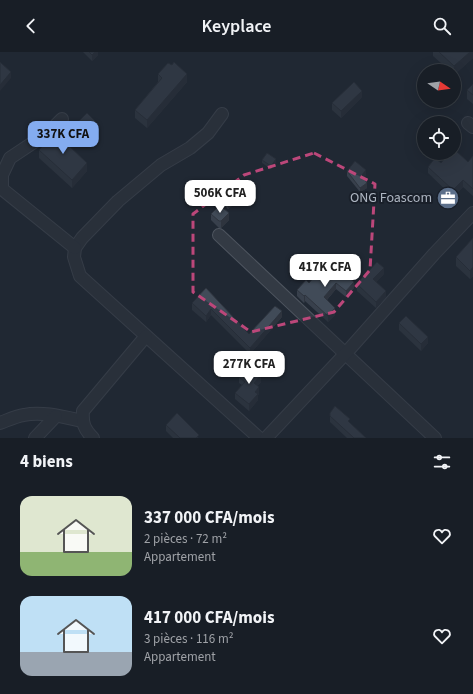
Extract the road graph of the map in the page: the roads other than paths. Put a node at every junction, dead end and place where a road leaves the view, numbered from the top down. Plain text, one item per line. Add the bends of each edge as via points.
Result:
1 (222, 114) dead end
2 (62, 119) dead end
3 (473, 213) edge
4 (220, 235) dead end
5 (75, 248) junction
6 (146, 336) junction
7 (346, 353) junction
8 (56, 416) junction
9 (82, 421) junction
10 (0, 423) edge
11 (35, 438) edge
12 (93, 438) edge
13 (259, 438) edge
14 (266, 438) edge
15 (435, 438) edge

1 - 5 street via 208,133 161,166 118,202
2 - 5 street via 49,132 10,158 2,175 2,189
3 - 7 street
4 - 7 street
5 - 6 street via 76,267 80,276
6 - 9 street via 83,411
6 - 13 street
7 - 14 street
7 - 15 street
8 - 9 street
8 - 10 street via 23,415
8 - 11 street
9 - 12 street

